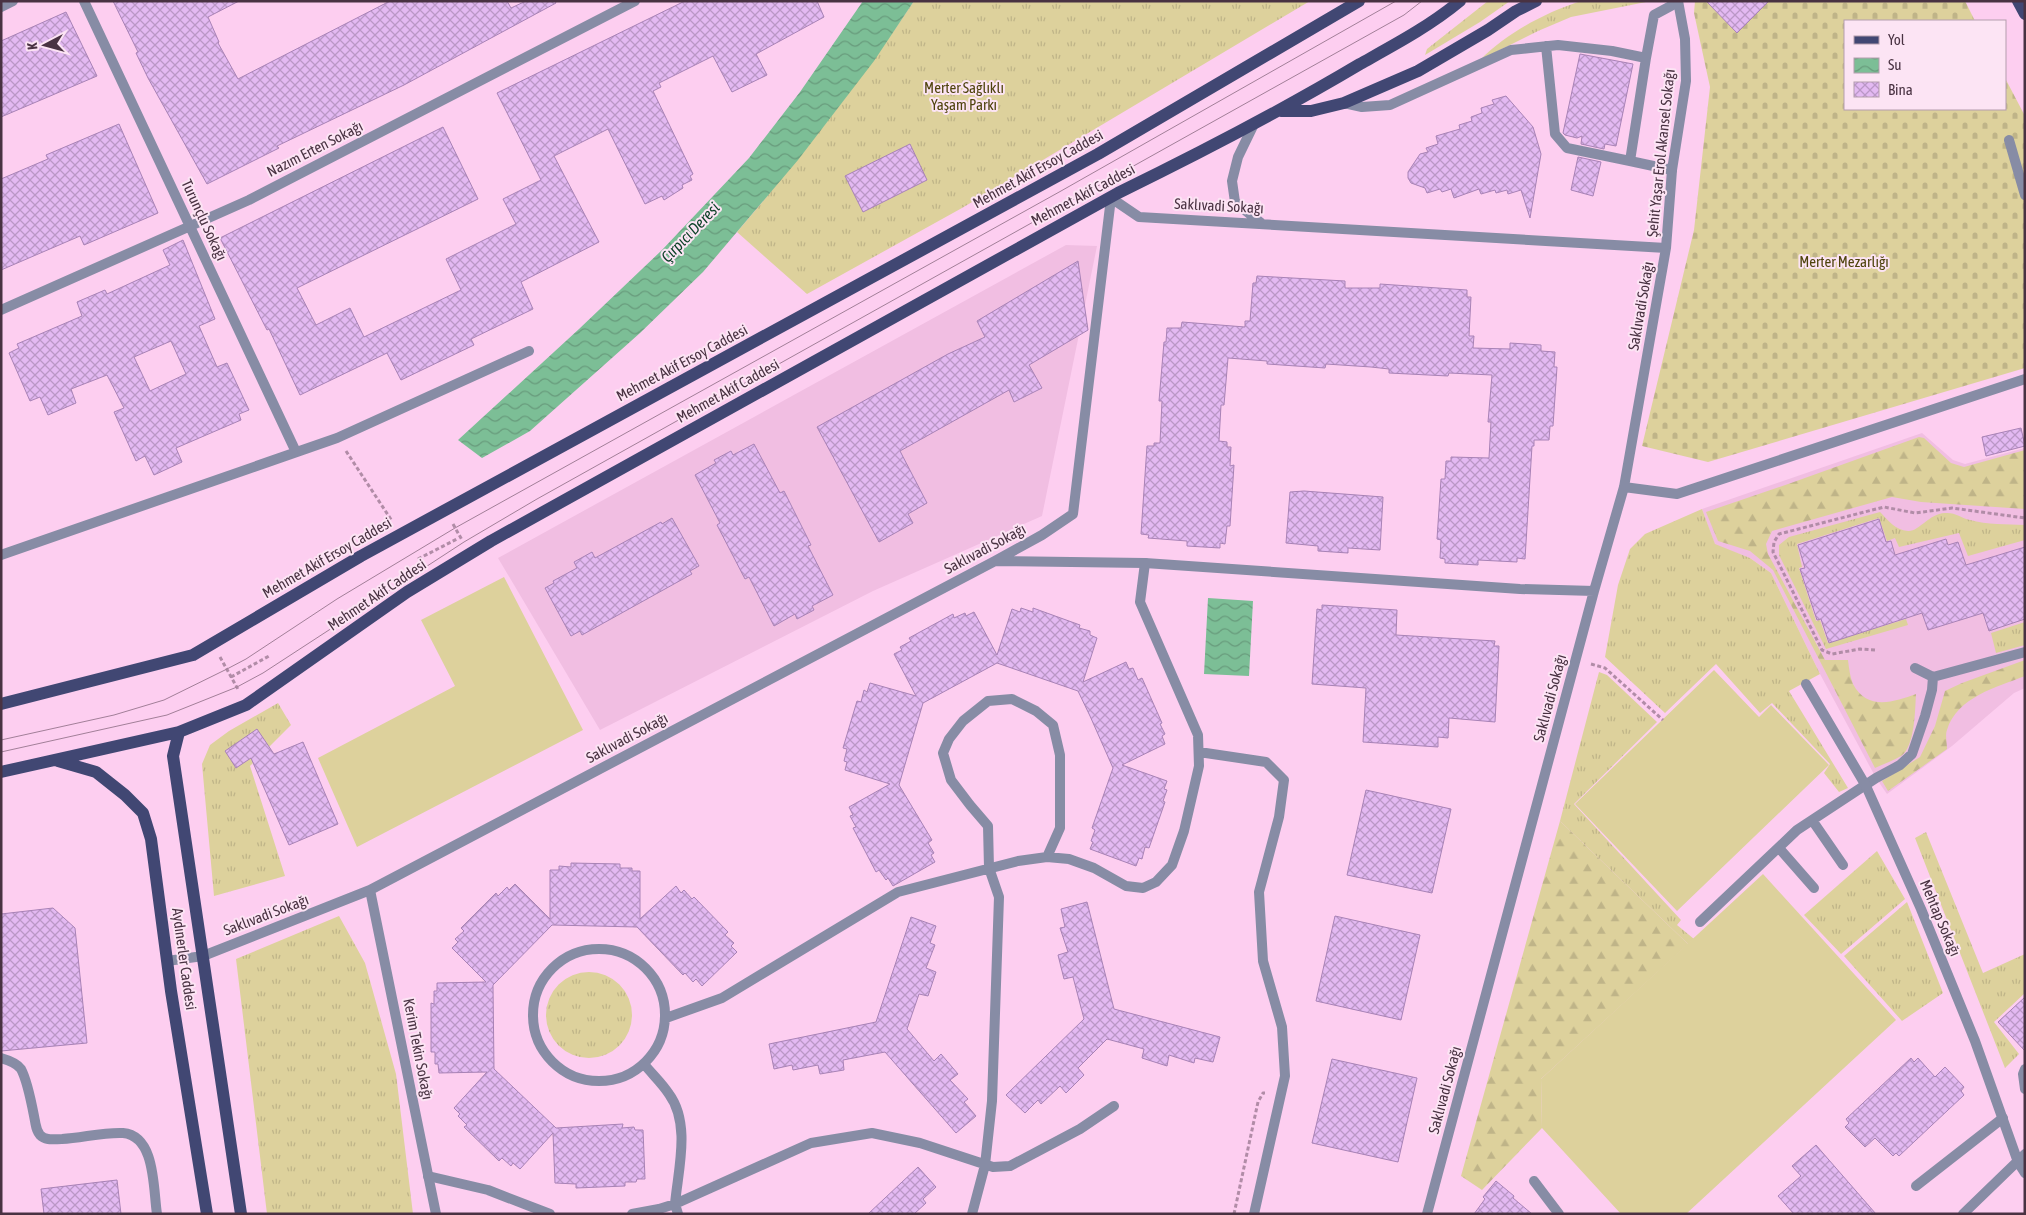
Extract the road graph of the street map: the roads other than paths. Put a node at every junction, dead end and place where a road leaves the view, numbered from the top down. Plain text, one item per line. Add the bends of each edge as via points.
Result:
1 (13, 1) edge
2 (84, 1) edge
3 (636, 1) edge
4 (1359, 1) edge
5 (1460, 1) edge
6 (1536, 1) edge
7 (2018, 1) edge
8 (1678, 2) edge
9 (1, 7) edge
10 (2025, 14) edge
11 (1546, 46) junction
12 (1646, 58) junction
13 (1344, 103) junction
14 (1279, 111) junction
15 (1254, 124) junction
16 (2009, 140) dead end
17 (1630, 161) junction
18 (1672, 170) junction
19 (2025, 195) edge
20 (1261, 223) junction
21 (190, 226) junction
22 (1666, 248) junction
23 (1, 310) edge
24 (529, 351) dead end
25 (2025, 379) edge
26 (296, 452) junction
27 (1624, 487) junction
28 (1, 555) edge
29 (995, 561) junction
30 (1145, 563) junction
31 (1594, 591) junction
32 (2025, 652) edge
33 (1915, 668) dead end
34 (1933, 677) junction
35 (1806, 684) dead end
36 (1, 704) edge
37 (179, 732) junction
38 (1199, 752) junction
39 (55, 760) junction
40 (1, 772) edge
41 (1866, 786) junction
42 (1812, 820) junction
43 (1779, 848) junction
44 (1047, 857) junction
45 (1843, 865) dead end
46 (989, 868) junction
47 (1814, 888) dead end
48 (370, 890) junction
49 (1700, 922) dead end
50 (203, 956) junction
51 (167, 961) junction
52 (666, 1018) junction
53 (1, 1058) edge
54 (644, 1064) junction
55 (2025, 1069) edge
56 (2025, 1089) edge
57 (1114, 1106) dead end
58 (2003, 1118) junction
59 (2021, 1158) edge
60 (985, 1165) junction
61 (2025, 1173) edge
62 (428, 1176) junction
63 (1534, 1181) dead end
64 (1916, 1186) dead end
65 (676, 1209) edge
66 (157, 1214) edge
67 (207, 1214) edge
68 (241, 1214) edge
69 (436, 1214) edge
70 (550, 1214) edge
71 (632, 1214) edge
72 (972, 1214) edge
73 (1254, 1214) edge
74 (1427, 1214) edge
75 (1559, 1214) edge
76 (1963, 1214) edge

1 - 9 street
2 - 21 street, Turunçlu Sokağı
3 - 21 street, Nazım Erten Sokağı via 249,200
4 - 36 main road, Mehmet Akif Ersoy Caddesi via 1098,154 400,534 193,655
5 - 14 main road, Mehmet Akif Caddesi via 1410,35
6 - 13 main road via 1418,71
7 - 10 main road
8 - 12 street via 1654,15
8 - 18 street, Şehit Yaşar Erol Akansel Sokağı via 1685,39 1686,81
11 - 12 street via 1612,51
11 - 13 street via 1511,50 1390,105 1362,107
11 - 17 street via 1555,134 1561,143 1567,148
12 - 17 street
13 - 14 main road via 1311,110
14 - 15 main road, Mehmet Akif Caddesi
15 - 20 street via 1238,157 1232,181 1235,202
15 - 37 main road, Mehmet Akif Caddesi via 1118,193 470,554 407,592 246,705
16 - 19 street
17 - 18 street
18 - 22 street, Şehit Yaşar Erol Akansel Sokağı
20 - 22 street, Saklıvadi Sokağı
20 - 29 street, Saklıvadi Sokağı via 1139,217 1111,198 1073,514
21 - 23 street, Nazım Erten Sokağı
21 - 26 street, Turunçlu Sokağı
22 - 27 street, Saklıvadi Sokağı
24 - 26 street via 337,438
25 - 27 street via 1677,494
26 - 28 street
27 - 31 street, Saklıvadi Sokağı
29 - 30 street
29 - 48 street, Saklıvadi Sokağı
30 - 31 street via 1520,589
30 - 38 street via 1140,602 1198,735
31 - 74 street, Saklıvadi Sokağı
32 - 34 street
33 - 34 street
34 - 41 street via 1925,716 1912,754
35 - 41 street, Mehtap Sokağı
37 - 39 main road, Mehmet Akif Caddesi
37 - 50 main road, Aydınerler Caddesi via 172,756
38 - 44 street via 1199,766 1184,832 1172,865 1156,882 1143,888 1126,886 1070,859
38 - 73 street via 1266,762 1284,780 1279,817 1259,892 1263,961 1282,1027 1285,1076
39 - 40 main road, Mehmet Akif Caddesi
39 - 51 main road, Aydınerler Caddesi via 96,772 143,814 151,839
41 - 42 street
41 - 58 street, Mehtap Sokağı via 1921,909
42 - 43 street
42 - 45 street
43 - 47 street
43 - 49 street
44 - 46 street
44 - 46 street via 1060,828 1060,755 1053,726 1036,711 1012,699 988,701 962,721 943,753 951,780 988,826
46 - 52 street via 898,892 722,998
46 - 60 street via 999,897 992,1101
48 - 50 street, Saklıvadi Sokağı
48 - 62 street, Kerim Tekin Sokağı
50 - 51 street, Saklıvadi Sokağı
50 - 68 main road, Aydınerler Caddesi
51 - 67 main road, Aydınerler Caddesi
52 - 54 street via 662,1038
52 - 54 street via 663,996 654,977 639,962 620,952 599,948 578,952 559,962 544,977 535,997 532,1019 538,1041 550,1060 568,1074 590,1082 612,1081 633,1073
53 - 66 street via 20,1069 36,1128 42,1137 123,1133 141,1142 148,1152
54 - 65 street via 670,1094 682,1131
55 - 56 street
57 - 60 street via 1080,1129 1010,1166
58 - 59 street, Mehtap Sokağı
58 - 64 street
59 - 61 street, Mehtap Sokağı
59 - 76 street
60 - 65 street via 920,1143 872,1133 811,1143
60 - 72 street
62 - 69 street, Kerim Tekin Sokağı
62 - 70 street via 488,1190
63 - 75 street
65 - 71 street

